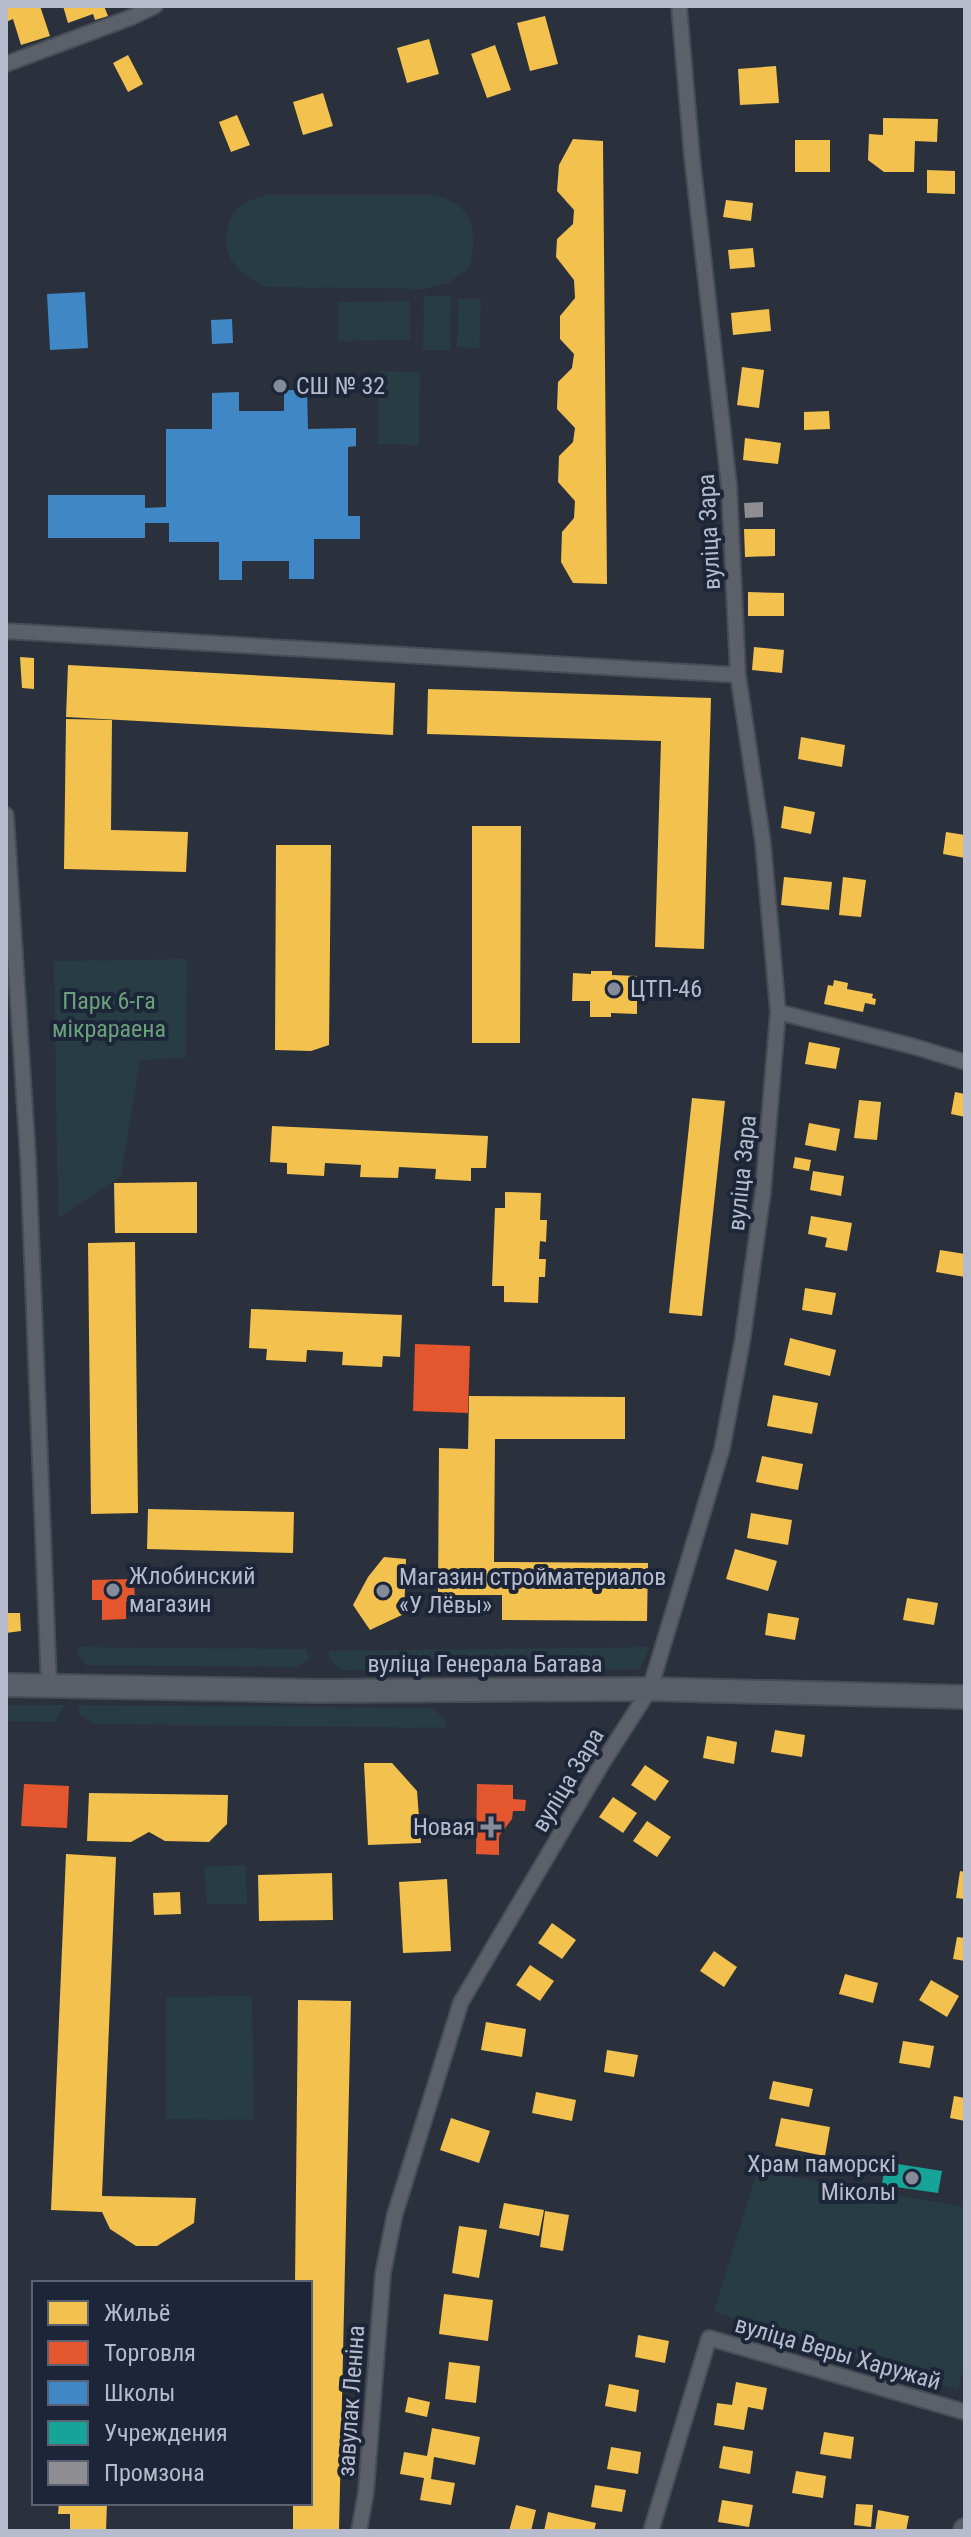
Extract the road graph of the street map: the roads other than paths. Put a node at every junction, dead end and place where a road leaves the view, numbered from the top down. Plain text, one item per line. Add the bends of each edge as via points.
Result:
1 (155, 6) edge
2 (679, 6) edge
3 (6, 64) edge
4 (6, 631) edge
5 (738, 675) junction
6 (6, 815) edge
7 (778, 1012) junction
8 (965, 1062) edge
9 (6, 1685) edge
10 (49, 1685) junction
11 (650, 1689) junction
12 (965, 1697) edge
13 (383, 2273) joint
14 (965, 2412) edge
15 (359, 2531) edge
16 (651, 2531) edge

1 - 3 street
2 - 5 street, вуліца Зара via 729,485
4 - 5 street
5 - 7 street, вуліца Зара via 763,843
6 - 10 street via 28,1157
7 - 8 street
7 - 11 street, вуліца Зара via 763,1192 737,1373 722,1449
9 - 10 street, вуліца Генерала Батава
10 - 11 street, вуліца Генерала Батава via 316,1691
11 - 12 street, вуліца Генерала Батава
11 - 13 street, вуліца Зара via 461,2002 395,2214
13 - 15 street, завулак Леніна
14 - 16 street, вуліца Веры Харужай via 709,2338

